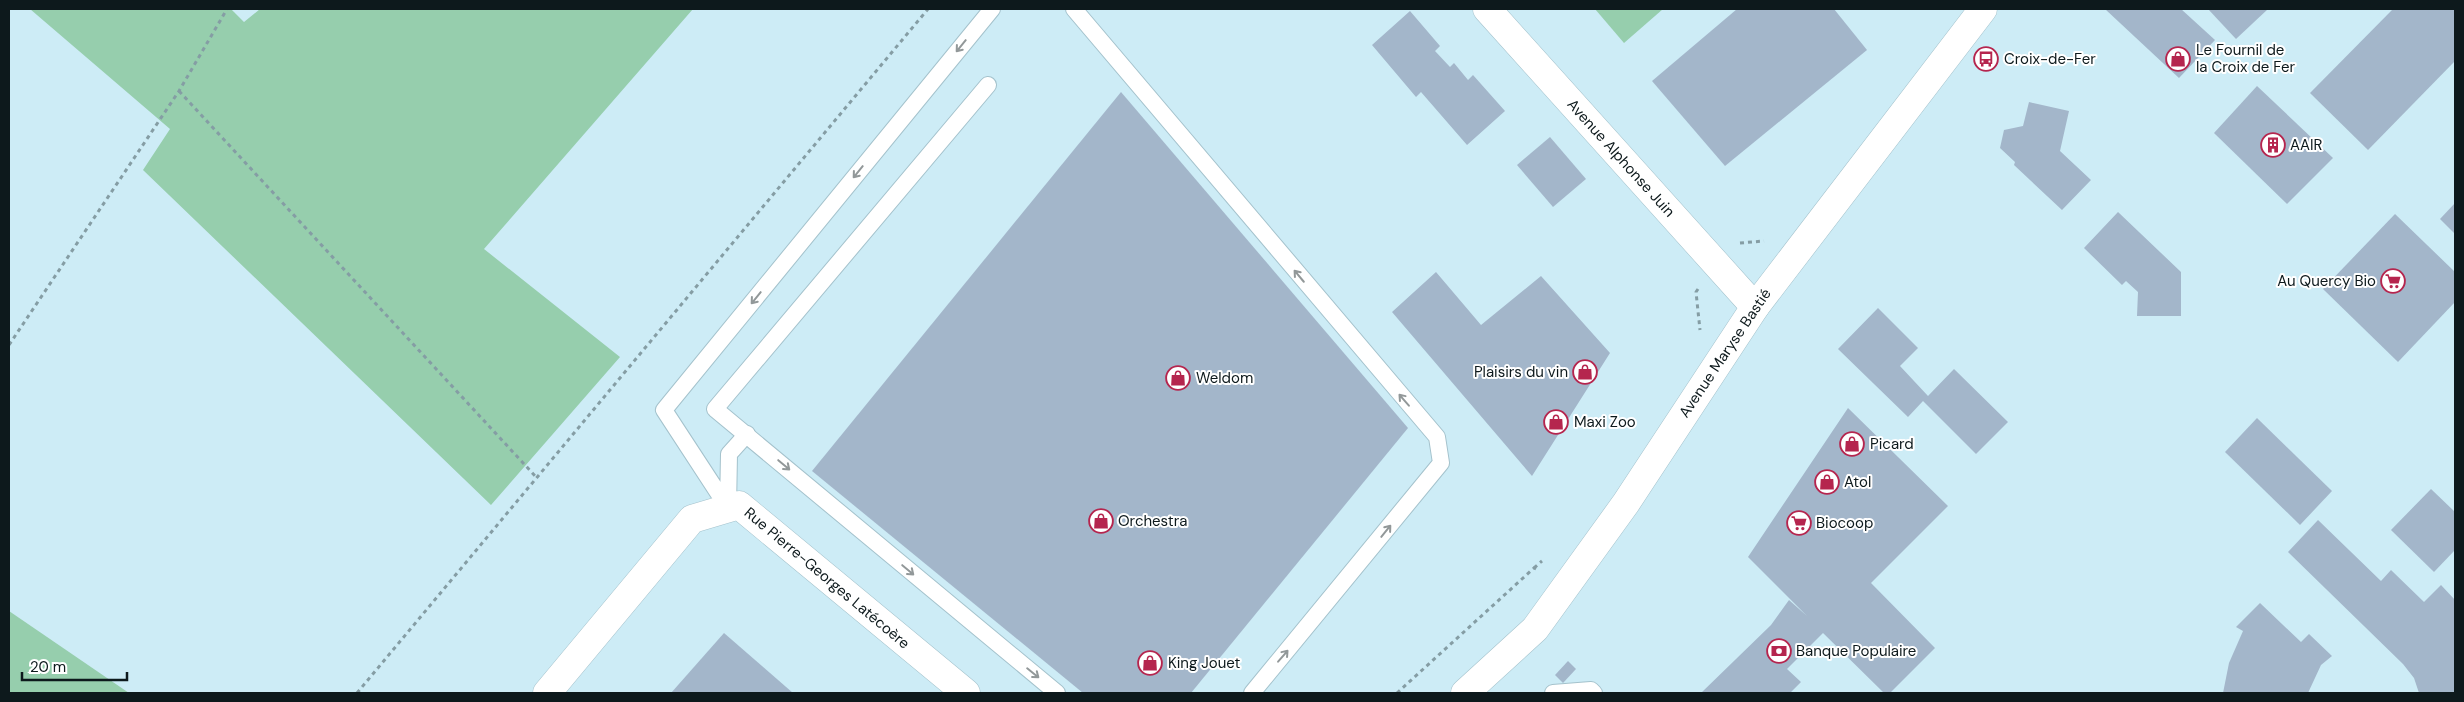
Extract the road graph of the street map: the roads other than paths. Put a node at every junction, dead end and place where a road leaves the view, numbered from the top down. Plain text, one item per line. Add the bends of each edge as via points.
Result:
1 (992, 9) edge
2 (1074, 9) edge
3 (1487, 9) edge
4 (1983, 9) edge
5 (988, 85) dead end
6 (1755, 308) junction
7 (747, 434) junction
8 (728, 508) junction
9 (1592, 692) edge
10 (547, 693) edge
11 (966, 693) edge
12 (1058, 693) edge
13 (1252, 693) edge
14 (1465, 693) edge
15 (1553, 693) edge

1 -> 8 lane via 664,410
13 -> 2 lane via 1441,464 1437,437
3 - 6 street, Avenue Alphonse Juin
4 - 6 street, Avenue Maryse Bastié
5 - 7 lane via 716,409
6 - 14 street, Avenue Maryse Bastié via 1573,579 1535,629
7 - 8 lane via 729,454
7 -> 12 lane
8 - 10 street, Rue Pierre-Georges Latécoère via 692,518
8 - 11 street, Rue Pierre-Georges Latécoère via 739,505
9 - 15 lane

